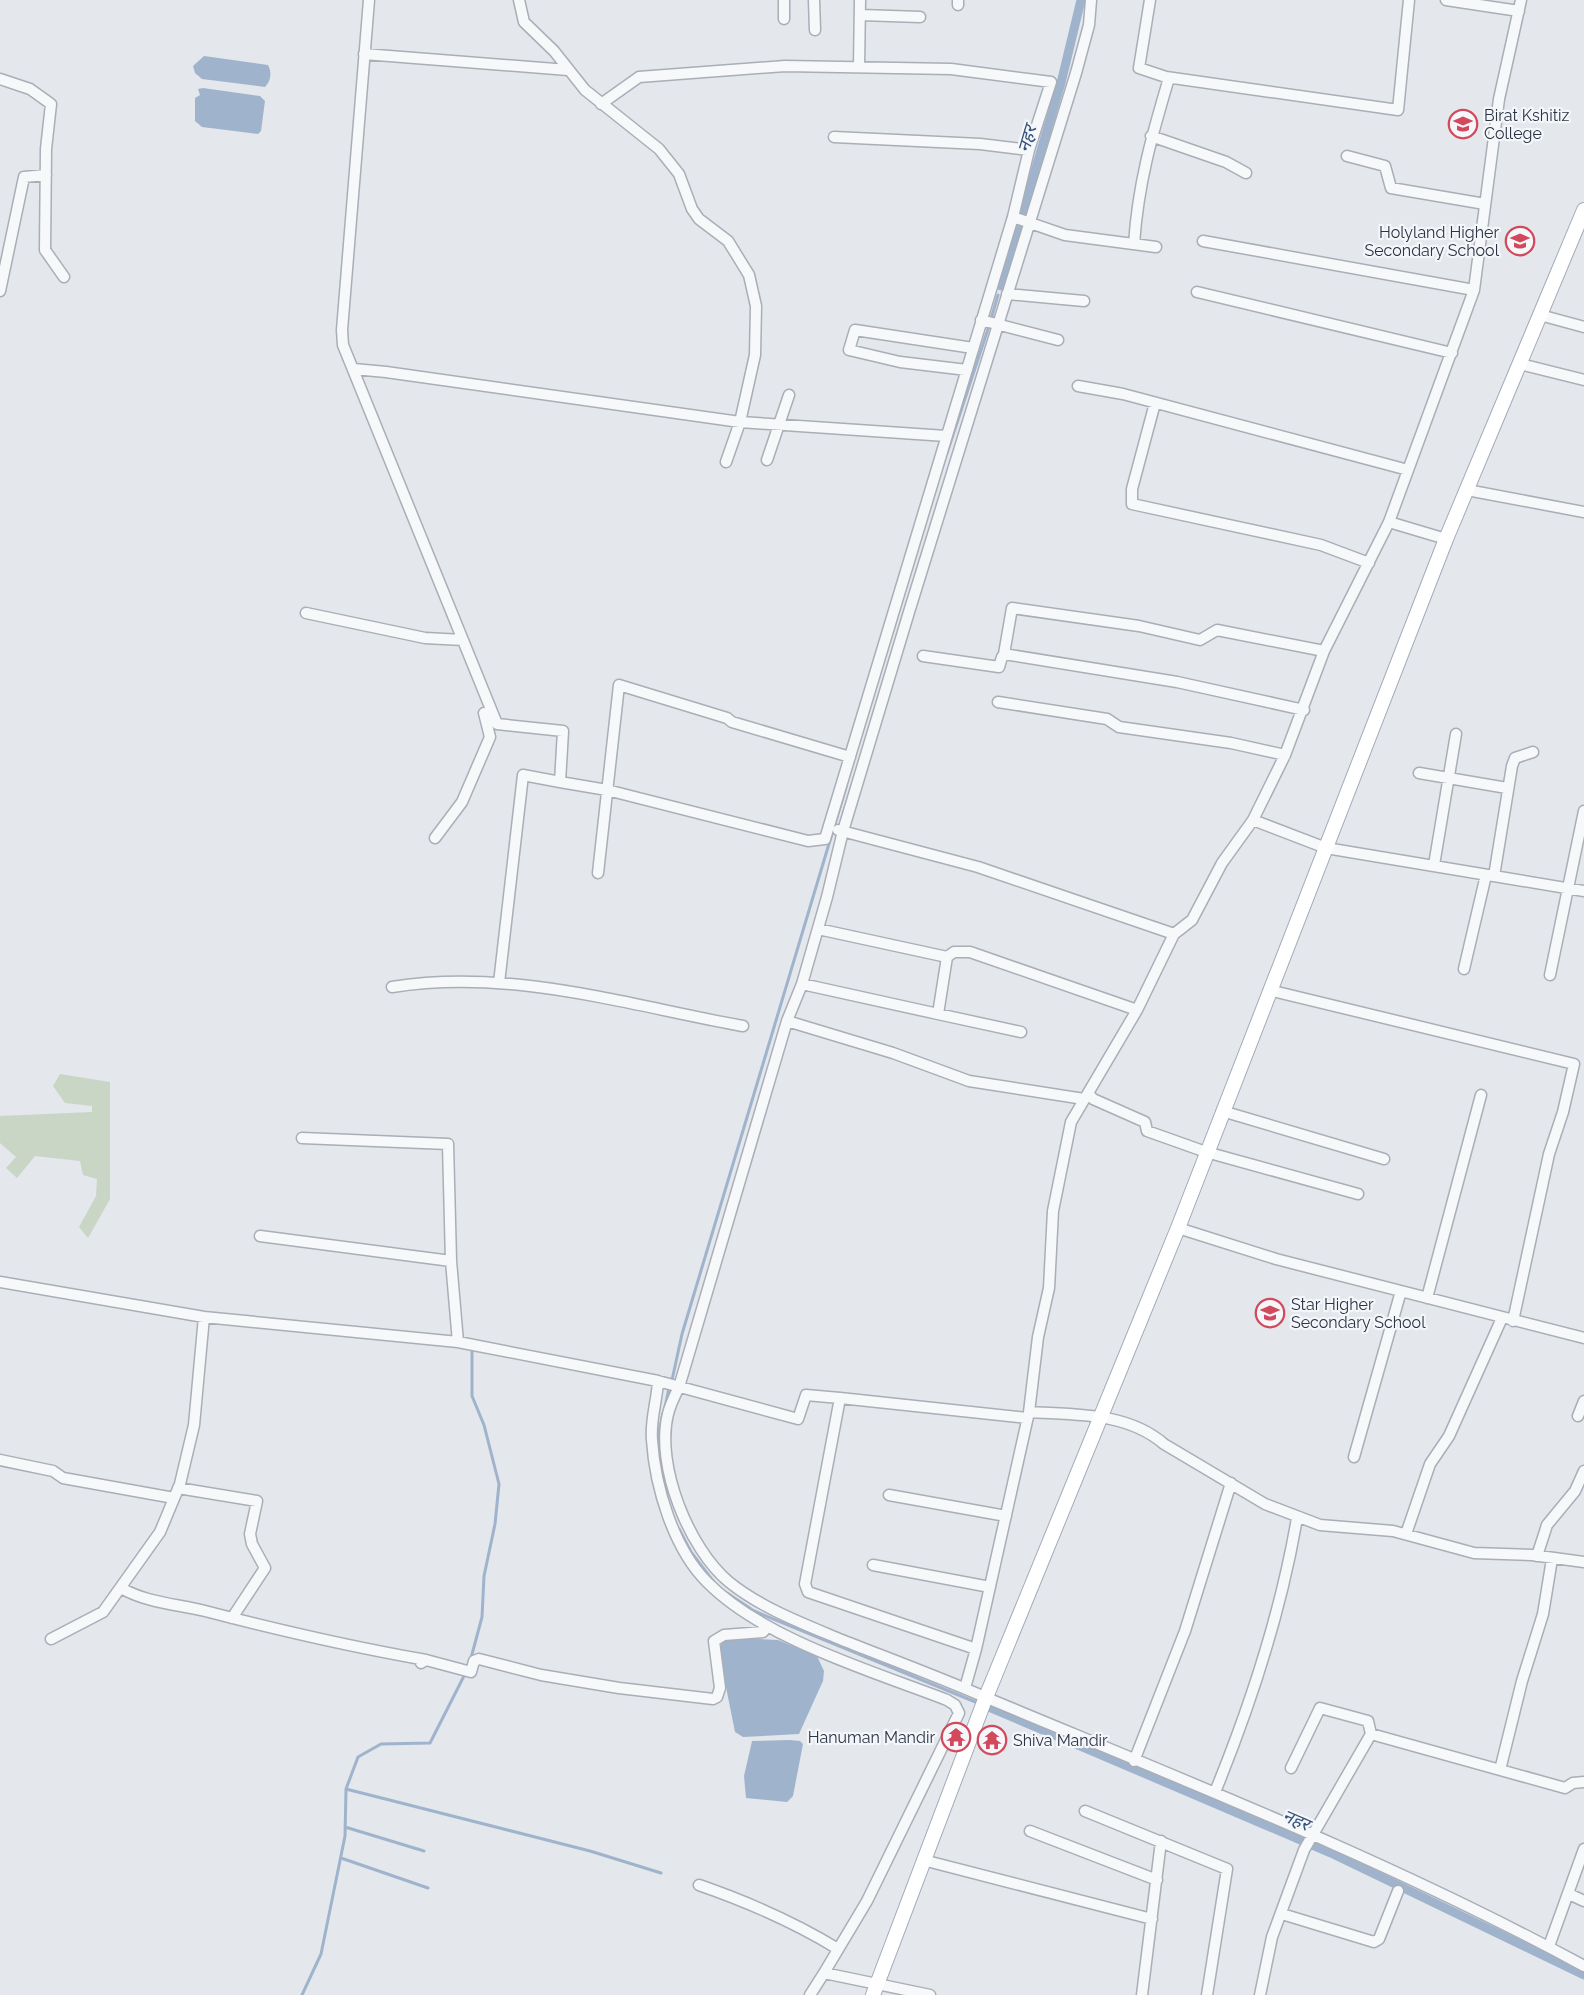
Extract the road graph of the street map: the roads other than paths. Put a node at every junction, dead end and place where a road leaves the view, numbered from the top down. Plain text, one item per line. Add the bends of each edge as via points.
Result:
1 (369, 0) edge
2 (519, 0) edge
3 (784, 0) edge
4 (814, 0) edge
5 (860, 0) edge
6 (1091, 0) edge
7 (1150, 0) edge
8 (1409, 0) edge
9 (1446, 0) edge
10 (1520, 5) edge
11 (861, 15) junction
12 (920, 17) dead end
13 (784, 19) dead end
14 (815, 30) dead end
15 (364, 54) junction
16 (859, 67) junction
17 (568, 70) junction
18 (0, 78) edge
19 (1169, 78) junction
20 (601, 104) junction
21 (1152, 136) junction
22 (834, 137) dead end
23 (1029, 150) junction
24 (1347, 156) dead end
25 (1246, 173) dead end
26 (46, 175) junction
27 (1485, 204) junction
28 (1584, 210) edge
29 (1013, 217) junction
30 (1028, 224) junction
31 (1203, 241) dead end
32 (1134, 244) junction
33 (1156, 247) dead end
34 (64, 277) dead end
35 (1474, 290) junction
36 (0, 291) edge
37 (1197, 292) dead end
38 (1007, 294) junction
39 (1084, 301) dead end
40 (1540, 315) junction
41 (981, 320) junction
42 (998, 324) junction
43 (1584, 327) edge
44 (1058, 340) dead end
45 (973, 348) junction
46 (1452, 353) junction
47 (1520, 364) junction
48 (354, 369) junction
49 (967, 370) junction
50 (1584, 380) edge
51 (1078, 386) dead end
52 (789, 395) dead end
53 (1155, 403) junction
54 (740, 422) junction
55 (779, 424) junction
56 (946, 436) junction
57 (767, 460) dead end
58 (726, 462) dead end
59 (1408, 470) junction
60 (1467, 490) junction
61 (1584, 512) edge
62 (1389, 522) junction
63 (1446, 539) junction
64 (1369, 563) junction
65 (306, 613) dead end
66 (463, 640) junction
67 (1324, 651) junction
68 (923, 656) dead end
69 (1002, 657) dead end
70 (998, 702) dead end
71 (1304, 710) junction
72 (484, 713) dead end
73 (1456, 734) dead end
74 (1533, 752) dead end
75 (1285, 755) junction
76 (850, 757) junction
77 (1419, 773) dead end
78 (1448, 777) junction
79 (560, 782) junction
80 (1507, 788) junction
81 (607, 790) junction
82 (1584, 812) edge
83 (1253, 820) junction
84 (837, 829) junction
85 (435, 838) dead end
86 (1326, 848) junction
87 (1434, 865) junction
88 (598, 873) dead end
89 (1490, 876) junction
90 (1568, 888) junction
91 (1584, 891) edge
92 (818, 929) junction
93 (1174, 934) junction
94 (947, 957) junction
95 (1464, 969) dead end
96 (1550, 975) dead end
97 (499, 983) junction
98 (802, 984) junction
99 (392, 987) dead end
100 (1269, 990) junction
101 (1137, 1010) junction
102 (938, 1014) junction
103 (787, 1021) junction
104 (743, 1026) dead end
105 (1021, 1032) dead end
106 (1481, 1095) dead end
107 (1087, 1096) junction
108 (1222, 1111) junction
109 (302, 1138) dead end
110 (1206, 1152) junction
111 (1384, 1160) dead end
112 (1358, 1194) dead end
113 (1178, 1228) junction
114 (260, 1236) dead end
115 (452, 1261) junction
116 (0, 1282) edge
117 (1401, 1291) junction
118 (1427, 1298) junction
119 (204, 1317) junction
120 (1507, 1319) junction
121 (1584, 1338) edge
122 (458, 1342) junction
123 (658, 1381) junction
124 (679, 1387) junction
125 (840, 1398) junction
126 (1584, 1401) edge
127 (1028, 1415) junction
128 (1102, 1416) junction
129 (1578, 1416) dead end
130 (1354, 1457) dead end
131 (0, 1460) edge
132 (1584, 1471) edge
133 (1231, 1483) junction
134 (176, 1493) junction
135 (889, 1495) dead end
136 (1006, 1516) junction
137 (1297, 1518) junction
138 (1406, 1534) junction
139 (1537, 1556) junction
140 (1552, 1559) junction
141 (1584, 1562) edge
142 (873, 1565) dead end
143 (990, 1587) junction
144 (121, 1588) junction
145 (232, 1618) junction
146 (767, 1627) junction
147 (51, 1639) dead end
148 (976, 1649) junction
149 (964, 1688) junction
150 (986, 1697) junction
151 (1371, 1734) junction
152 (1134, 1761) junction
153 (1291, 1768) dead end
154 (1500, 1770) junction
155 (1584, 1782) edge
156 (1215, 1792) junction
157 (1085, 1810) dead end
158 (1030, 1831) dead end
159 (1312, 1834) junction
160 (1161, 1841) junction
161 (1584, 1849) edge
162 (923, 1860) junction
163 (1157, 1880) junction
164 (699, 1885) dead end
165 (1398, 1891) dead end
166 (1569, 1894) junction
167 (1584, 1901) edge
168 (1282, 1914) junction
169 (1152, 1919) junction
170 (1549, 1946) junction
171 (838, 1949) junction
172 (1584, 1966) edge
173 (824, 1973) junction
174 (875, 1989) edge
175 (810, 1995) edge
176 (930, 1995) edge
177 (1142, 1995) edge
178 (1207, 1995) edge
179 (1260, 1995) edge

1 - 15 street
2 - 17 street via 524,22
3 - 13 street
4 - 14 street
5 - 11 street
6 - 30 street via 1089,25 1076,73
7 - 19 street via 1138,68
8 - 19 street via 1398,110
9 - 10 street
10 - 27 street via 1499,99
11 - 12 street
11 - 16 street
15 - 17 street
15 - 48 street via 342,330
16 - 20 street via 784,66 639,77
16 - 23 street via 958,70 1051,81
17 - 20 street
18 - 26 street via 30,89 51,104
19 - 21 street
20 - 54 street via 659,149 679,174 699,219 728,241 749,275 756,306 755,355
21 - 25 street
21 - 32 street via 1137,200
22 - 23 street
23 - 29 street
24 - 27 street via 1385,166 1391,189
26 - 34 street via 45,250
26 - 36 street via 24,177
27 - 35 street
28 - 40 main road
29 - 30 street
29 - 41 street
30 - 32 street via 1065,235
30 - 38 street
31 - 35 street
32 - 33 street
35 - 46 street
37 - 46 street
38 - 39 street
38 - 42 street
40 - 43 street
40 - 47 main road
41 - 42 street
41 - 45 street
42 - 44 street
42 - 84 street
45 - 49 street
45 - 49 street via 855,330 849,350 900,362
46 - 59 street
47 - 50 street
47 - 60 main road
48 - 54 street
48 - 66 street
49 - 56 street
51 - 53 street
52 - 55 street
53 - 59 street
53 - 64 street via 1132,489 1132,504 1321,545
54 - 55 street
54 - 58 street
55 - 56 street
55 - 57 street
56 - 76 street
59 - 62 street
60 - 61 street
60 - 63 main road
62 - 63 street
62 - 64 street
63 - 86 main road
64 - 67 street
65 - 66 street via 425,638
66 - 79 street via 497,724 564,731
67 - 71 street
67 - 71 street via 1217,630 1200,640 1139,626 1012,608 1004,654 1177,682
68 - 69 street via 999,667
70 - 75 street via 1107,719 1119,727
71 - 75 street
72 - 85 street via 490,737 462,802
73 - 78 street
74 - 80 street via 1515,758
75 - 83 street
76 - 81 street via 619,685
76 - 84 street
77 - 78 street
78 - 80 street
78 - 87 street
79 - 81 street
79 - 97 street via 523,775
80 - 89 street
81 - 84 street via 808,841 825,839
81 - 88 street
82 - 90 street
83 - 86 street
83 - 93 street via 1222,863 1192,920
84 - 92 street
84 - 93 street via 978,867
86 - 87 street
86 - 100 main road
87 - 89 street
89 - 90 street
89 - 95 street
90 - 91 street
90 - 96 street
92 - 94 street
92 - 98 street
93 - 101 street
94 - 101 street via 954,952 970,952
94 - 102 street
97 - 99 street via 429,981
97 - 104 street via 567,989
98 - 102 street
98 - 103 street
100 - 108 main road
100 - 120 street via 1574,1064
101 - 107 street
102 - 105 street
103 - 107 street via 969,1081
103 - 124 street
106 - 118 street
107 - 110 street via 1145,1122 1147,1131
107 - 127 street via 1071,1122 1053,1211 1049,1288
108 - 110 main road
108 - 111 street
109 - 115 street via 448,1144
110 - 112 street
110 - 113 main road
113 - 117 street via 1276,1259
113 - 128 main road
114 - 115 street
115 - 122 street
116 - 119 street
117 - 118 street
117 - 130 street
118 - 120 street
119 - 122 street
119 - 134 street via 194,1425
120 - 121 street
120 - 138 street via 1449,1436 1430,1464
122 - 123 street
123 - 124 street
123 - 146 street via 651,1437 661,1498 668,1516 707,1582
124 - 125 street via 798,1419 806,1395
124 - 149 street via 668,1414 666,1440 673,1489 684,1520 728,1581 806,1625
125 - 127 street
125 - 148 street via 815,1523 805,1584 808,1592
126 - 129 street
127 - 128 street
127 - 136 street
128 - 133 street via 1151,1433
128 - 150 main road
131 - 134 street via 53,1471 63,1478
132 - 139 street via 1575,1491 1547,1525
133 - 137 street
133 - 152 street via 1185,1631
134 - 144 street via 160,1532
134 - 145 street via 257,1501 250,1534 265,1568
135 - 136 street
136 - 143 street
137 - 138 street via 1320,1525
137 - 156 street via 1283,1592 1239,1731
138 - 139 street via 1474,1553
139 - 140 street
140 - 141 street
140 - 154 street via 1544,1614
142 - 143 street
143 - 148 street
144 - 145 street via 157,1602
144 - 147 street via 103,1612
145 - 146 street via 471,1672 474,1660 479,1659 541,1675 713,1699 720,1688 714,1641 724,1635 763,1632
146 - 171 street via 947,1700 959,1713 867,1901
148 - 149 street
149 - 150 street
150 - 152 street
150 - 162 main road
151 - 153 street via 1368,1721 1320,1708
151 - 154 street
151 - 159 street
152 - 156 street
154 - 155 street via 1565,1788
156 - 159 street
157 - 160 street
158 - 163 street
159 - 168 street
159 - 170 street
160 - 163 street
160 - 178 street via 1227,1869
161 - 166 street
162 - 169 street
162 - 174 main road
163 - 169 street
164 - 171 street via 806,1929
165 - 168 street via 1379,1939 1374,1942
166 - 167 street
166 - 170 street
168 - 179 street via 1272,1938
169 - 177 street
170 - 172 street
171 - 173 street
173 - 174 street
173 - 175 street
174 - 176 street

